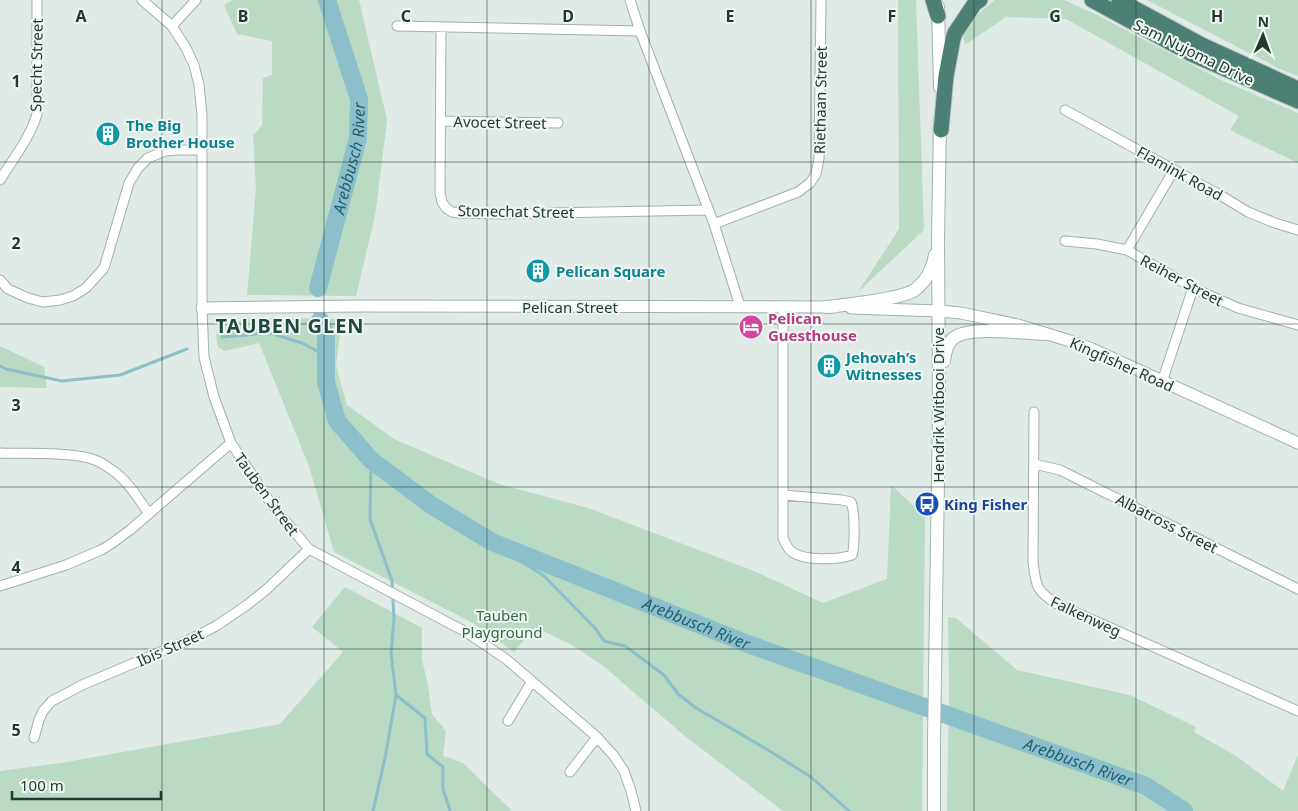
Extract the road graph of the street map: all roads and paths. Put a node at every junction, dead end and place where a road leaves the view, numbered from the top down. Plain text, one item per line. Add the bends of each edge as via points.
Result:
1 (37, 0) edge
2 (142, 0) edge
3 (196, 0) edge
4 (630, 0) edge
5 (821, 0) edge
6 (933, 0) edge
7 (938, 0) edge
8 (980, 0) edge
9 (1092, 0) edge
10 (1119, 0) edge
11 (938, 16) junction
12 (172, 26) junction
13 (397, 26) dead end
14 (441, 28) junction
15 (640, 31) junction
16 (1298, 89) edge
17 (1298, 101) edge
18 (1064, 110) dead end
19 (441, 121) junction
20 (558, 123) dead end
21 (941, 130) junction
22 (202, 150) junction
23 (1174, 170) junction
24 (0, 180) edge
25 (709, 210) junction
26 (714, 224) junction
27 (1298, 230) edge
28 (938, 238) junction
29 (1066, 241) dead end
30 (1128, 250) junction
31 (0, 280) edge
32 (1193, 288) junction
33 (740, 306) junction
34 (783, 306) junction
35 (828, 307) junction
36 (202, 308) junction
37 (939, 311) junction
38 (1298, 325) edge
39 (1044, 334) junction
40 (1162, 382) junction
41 (938, 411) junction
42 (1034, 412) dead end
43 (231, 443) junction
44 (1298, 443) edge
45 (0, 453) edge
46 (1034, 464) junction
47 (783, 494) junction
48 (149, 514) junction
49 (309, 549) junction
50 (0, 586) edge
51 (1298, 589) edge
52 (532, 681) junction
53 (1298, 712) edge
54 (508, 721) dead end
55 (597, 737) junction
56 (34, 738) dead end
57 (570, 772) dead end
58 (636, 811) edge
59 (934, 811) edge

1 - 24 street, Specht Street via 37,114 28,136
2 - 12 street, Tauben Street
3 - 12 street
4 - 15 street
5 - 26 street, Riethaan Street via 819,159 816,174 798,192
6 - 11 highway
7 - 11 main road, Hendrik Witbooi Drive
8 - 21 highway via 953,39
9 - 17 highway, Sam Nujoma Drive via 1191,54
10 - 16 highway, Sam Nujoma Drive via 1202,45
11 - 21 main road, Hendrik Witbooi Drive
12 - 22 street, Tauben Street via 194,65 199,85
13 - 14 street
14 - 15 street
14 - 19 street, Stonechat Street
15 - 25 street
18 - 23 street, Flamink Road
19 - 20 street, Avocet Street
19 - 25 street, Stonechat Street via 440,193 442,202 452,212
21 - 28 main road, Hendrik Witbooi Drive
22 - 31 street via 165,151 148,158 138,168 129,183 104,268 86,288 73,296 43,302 8,290
22 - 36 street, Tauben Street
23 - 27 street, Flamink Road via 1248,212
23 - 30 street
25 - 26 street
26 - 33 street
28 - 35 main road via 930,272 914,290 896,297
28 - 37 main road, Hendrik Witbooi Drive
29 - 30 street, Reiher Street
30 - 32 street, Reiher Street
32 - 38 street, Reiher Street via 1238,308
32 - 40 street
33 - 34 street, Pelican Street
33 - 36 street, Pelican Street
34 - 35 street, Pelican Street
34 - 47 street
35 - 37 street, Pelican Street
36 - 43 street, Tauben Street via 204,357
37 - 39 street, Kingfisher Road via 987,318
37 - 41 main road, Hendrik Witbooi Drive
39 - 40 street, Kingfisher Road via 1092,349
39 - 41 main road via 973,331 955,336 947,346
40 - 44 street, Kingfisher Road
41 - 59 main road, Hendrik Witbooi Drive
42 - 46 street, Falkenweg
43 - 48 street
43 - 49 street, Tauben Street via 272,505
45 - 48 street via 86,457 101,463 114,470 132,488
46 - 51 street, Albatross Street via 1060,470
46 - 53 street, Falkenweg via 1033,562 1035,580 1047,598
47 - 47 street via 851,502 854,509 852,555 814,558 792,552 783,538
48 - 50 street via 101,550
49 - 52 street, Tauben Street via 466,632
49 - 56 street, Ibis Street via 267,589 216,626 82,684 52,701 39,720
52 - 54 street
52 - 55 street, Tauben Street
55 - 57 street
55 - 58 street, Tauben Street via 624,771

